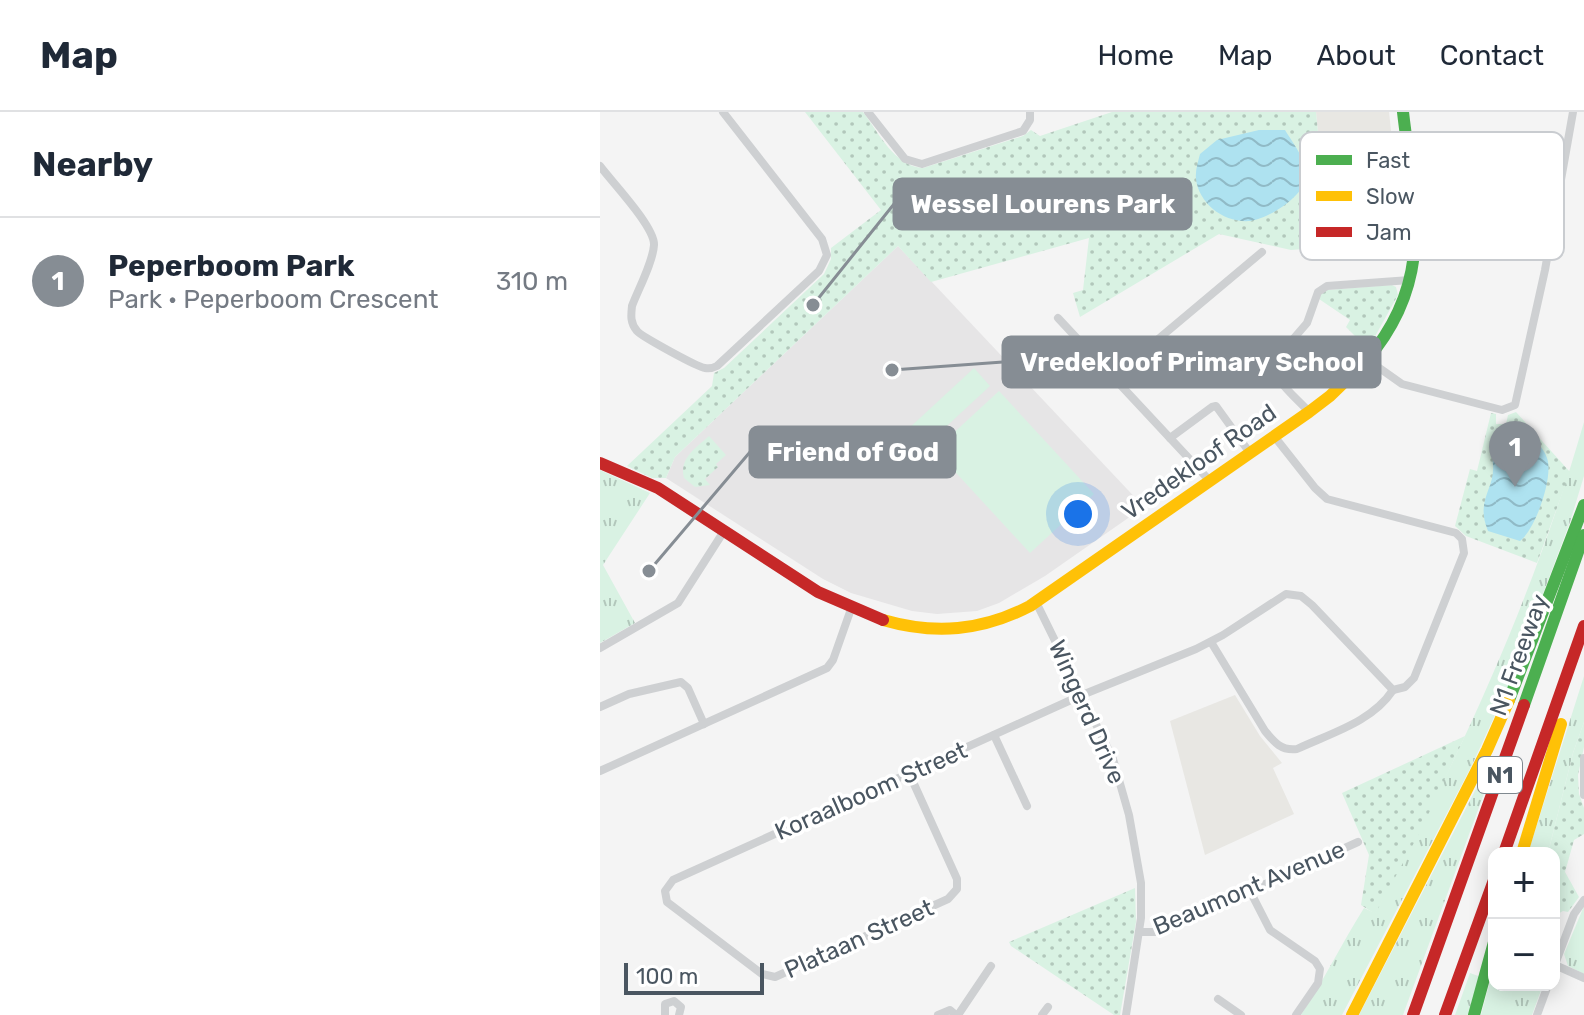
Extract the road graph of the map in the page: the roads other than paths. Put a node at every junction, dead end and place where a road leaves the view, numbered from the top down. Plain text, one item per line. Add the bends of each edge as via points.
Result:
1 (723, 112) edge
2 (868, 112) edge
3 (1030, 112) edge
4 (1403, 112) edge
5 (1573, 112) edge
6 (1405, 132) edge
7 (1564, 163) edge
8 (600, 166) edge
9 (1262, 252) dead end
10 (1413, 260) edge
11 (1547, 260) edge
12 (1410, 280) junction
13 (1058, 318) dead end
14 (1368, 360) junction
15 (1113, 377) junction
16 (1309, 412) junction
17 (1274, 436) junction
18 (1170, 438) junction
19 (1250, 453) junction
20 (600, 463) edge
21 (1210, 481) junction
22 (1584, 505) edge
23 (724, 531) junction
24 (1584, 535) edge
25 (1036, 602) junction
26 (852, 611) junction
27 (1584, 626) edge
28 (1211, 642) junction
29 (600, 648) edge
30 (1576, 649) junction
31 (1393, 690) junction
32 (1082, 695) junction
33 (600, 707) edge
34 (704, 724) junction
35 (994, 735) junction
36 (1584, 758) edge
37 (600, 771) edge
38 (909, 773) junction
39 (1584, 795) edge
40 (1027, 806) dead end
41 (1358, 842) dead end
42 (1506, 847) edge
43 (1524, 847) edge
44 (665, 891) joint
45 (1250, 891) junction
46 (1488, 897) edge
47 (1581, 903) edge
48 (1140, 932) junction
49 (1560, 952) edge
50 (1488, 964) edge
51 (991, 966) dead end
52 (1560, 968) edge
53 (1584, 978) edge
54 (1546, 991) edge
55 (1218, 999) dead end
56 (665, 1015) edge
57 (679, 1015) edge
58 (938, 1015) edge
59 (957, 1015) edge
60 (1126, 1015) edge
61 (1241, 1015) edge
62 (1296, 1015) edge
63 (1352, 1015) edge
64 (1413, 1015) edge
65 (1445, 1015) edge
66 (1474, 1015) edge
67 (1537, 1015) edge

1 - 8 street via 822,239 827,255 819,271 717,366 695,364 634,328 632,306 653,240
2 - 3 street via 905,159 922,164 1023,131
4 - 6 main road, Vredekloof Road
5 - 7 street
9 - 15 street
10 - 12 main road, Vredekloof Road
11 - 14 street via 1515,405 1502,410 1415,388
12 - 14 main road, Vredekloof Road via 1391,326
12 - 16 street via 1327,286 1318,292 1307,323 1273,366
13 - 15 street
14 - 16 main road, Vredekloof Road
15 - 18 street
16 - 17 main road, Vredekloof Road
17 - 19 main road, Vredekloof Road
17 - 31 street via 1327,499 1456,533 1462,539 1464,553 1414,678
18 - 19 street via 1216,406
18 - 21 street
19 - 21 main road, Vredekloof Road
20 - 23 main road, Vredekloof Road via 641,479
21 - 25 main road, Vredekloof Road
22 - 63 main road via 1487,750
23 - 26 main road, Vredekloof Road
23 - 29 street via 678,603
24 - 64 main road, N1 Freeway / N1
25 - 26 main road, Vredekloof Road via 999,621 948,630 907,626
25 - 32 street, Wingerd Drive
26 - 34 street via 827,668
27 - 30 main road, N1
28 - 31 street, Koraalboom Street via 1276,599 1296,594
28 - 31 street via 1265,731 1284,748 1297,749 1371,715
28 - 32 street, Koraalboom Street
30 - 42 main road, N1
30 - 43 main road via 1572,687
32 - 35 street, Koraalboom Street
32 - 48 street, Wingerd Drive via 1113,759 1129,815 1141,883
33 - 34 street via 681,682
34 - 37 street
35 - 38 street, Koraalboom Street
35 - 40 street
36 - 39 street
38 - 44 street, Koraalboom Street via 673,880
38 - 44 street, Plataan Street via 957,879 957,889 948,899 770,977 670,906
41 - 45 street, Beaumont Avenue
45 - 48 street, Beaumont Avenue via 1159,932
45 - 62 street via 1270,930 1320,969 1318,983
46 - 65 main road
47 - 49 street
48 - 60 street, Wingerd Drive
50 - 66 main road
51 - 59 street
52 - 53 street
54 - 67 street
55 - 61 street
56 - 57 street via 665,1004 674,1001 681,1007
58 - 59 street via 950,1010

